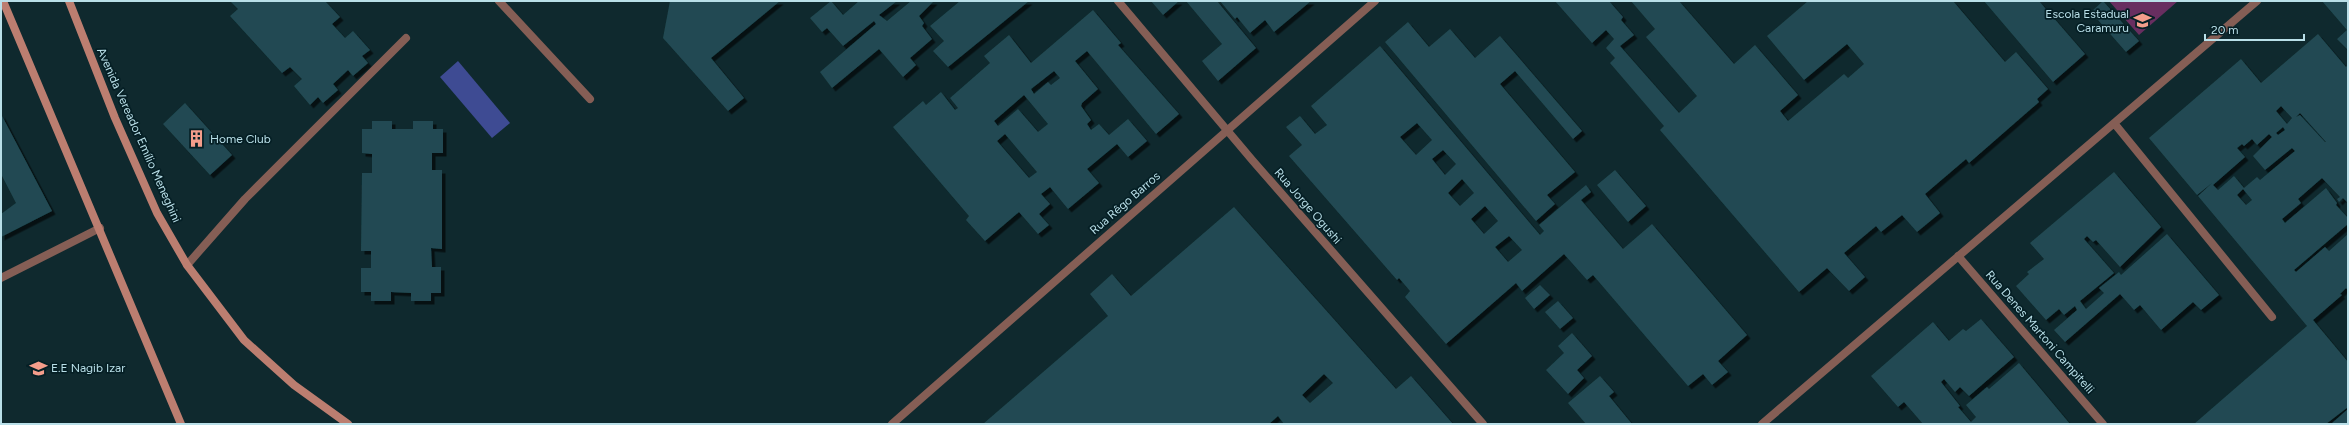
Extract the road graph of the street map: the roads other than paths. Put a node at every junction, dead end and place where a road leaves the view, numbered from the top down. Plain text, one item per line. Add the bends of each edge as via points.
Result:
1 (3, 1) edge
2 (69, 1) edge
3 (499, 1) edge
4 (1118, 1) edge
5 (1375, 1) edge
6 (2257, 1) edge
7 (406, 38) dead end
8 (590, 99) dead end
9 (2114, 123) junction
10 (1226, 131) junction
11 (100, 228) junction
12 (1958, 256) junction
13 (187, 265) junction
14 (1, 278) edge
15 (2272, 317) dead end
16 (181, 424) edge
17 (348, 424) edge
18 (892, 424) edge
19 (1483, 424) edge
20 (1762, 424) edge
21 (2103, 424) edge

1 - 11 main road
2 - 13 main road, Avenida Vereador Emílio Meneghini via 115,118 157,213
3 - 8 street
4 - 10 street, Rua Jorge Ogushi
5 - 10 street, Rua Rêgo Barros
6 - 9 street
7 - 13 street via 245,199
9 - 12 street
9 - 15 street
10 - 18 street, Rua Rêgo Barros
10 - 19 street, Rua Jorge Ogushi
11 - 14 street
11 - 16 main road
12 - 20 street
12 - 21 street, Rua Denes Martoni Campitelli
13 - 17 main road, Avenida Vereador Emílio Meneghini via 244,340 294,385

